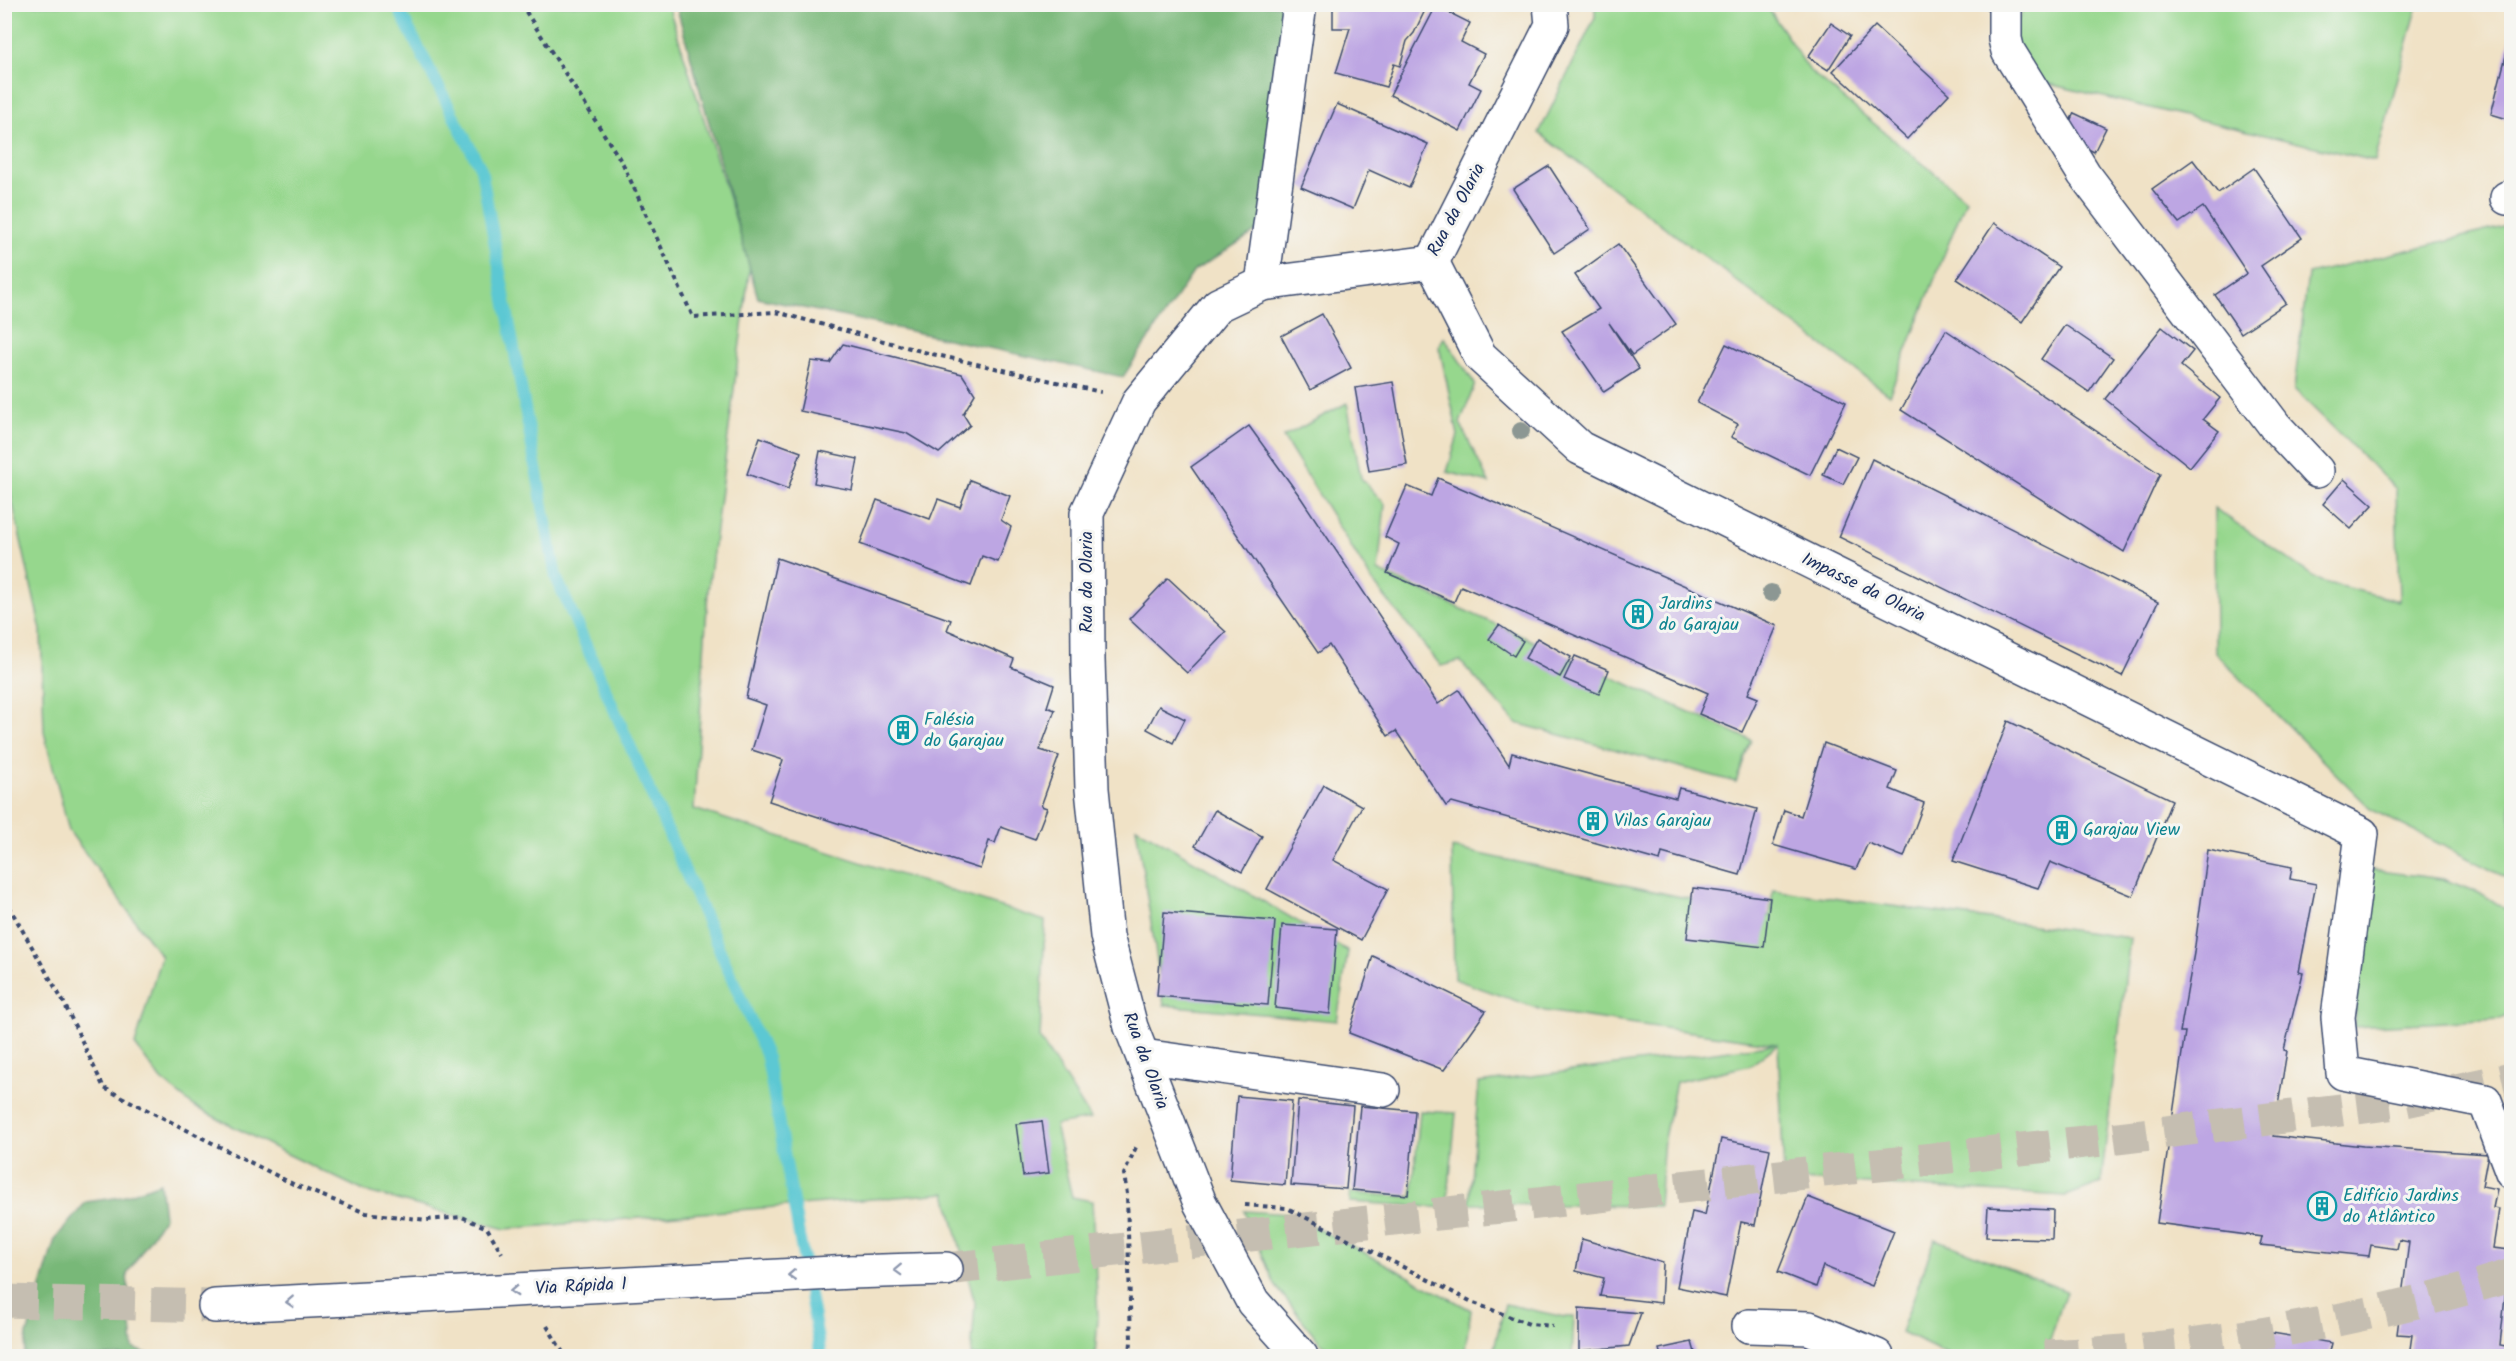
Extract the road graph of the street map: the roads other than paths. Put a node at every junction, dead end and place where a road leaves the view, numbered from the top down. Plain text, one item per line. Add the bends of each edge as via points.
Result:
1 (1300, 4) edge
2 (1550, 4) edge
3 (2005, 4) edge
4 (1432, 262) junction
5 (1262, 284) junction
6 (2317, 471) dead end
7 (1143, 1056) junction
8 (1383, 1090) dead end
9 (2511, 1172) edge
10 (946, 1269) tunnel mouth
11 (215, 1305) tunnel mouth
12 (1749, 1326) dead end
13 (1301, 1356) edge
14 (1877, 1356) edge

1 - 5 main road
2 - 4 main road, Rua da Olaria via 1552,25
3 - 6 main road via 2008,51 2084,174 2274,426
4 - 5 main road, Rua da Olaria
4 - 9 main road, Impasse da Olaria via 1480,356 1580,447 2362,834 2338,1017 2343,1073 2485,1101
5 - 7 main road, Rua da Olaria via 1218,305 1139,400 1087,513 1092,789 1105,924 1131,1027
7 - 8 main road
7 - 13 main road, Rua da Olaria via 1200,1203 1253,1302
10 -> 11 main road, Via Rápida 1, bridge
12 - 14 main road via 1809,1328

